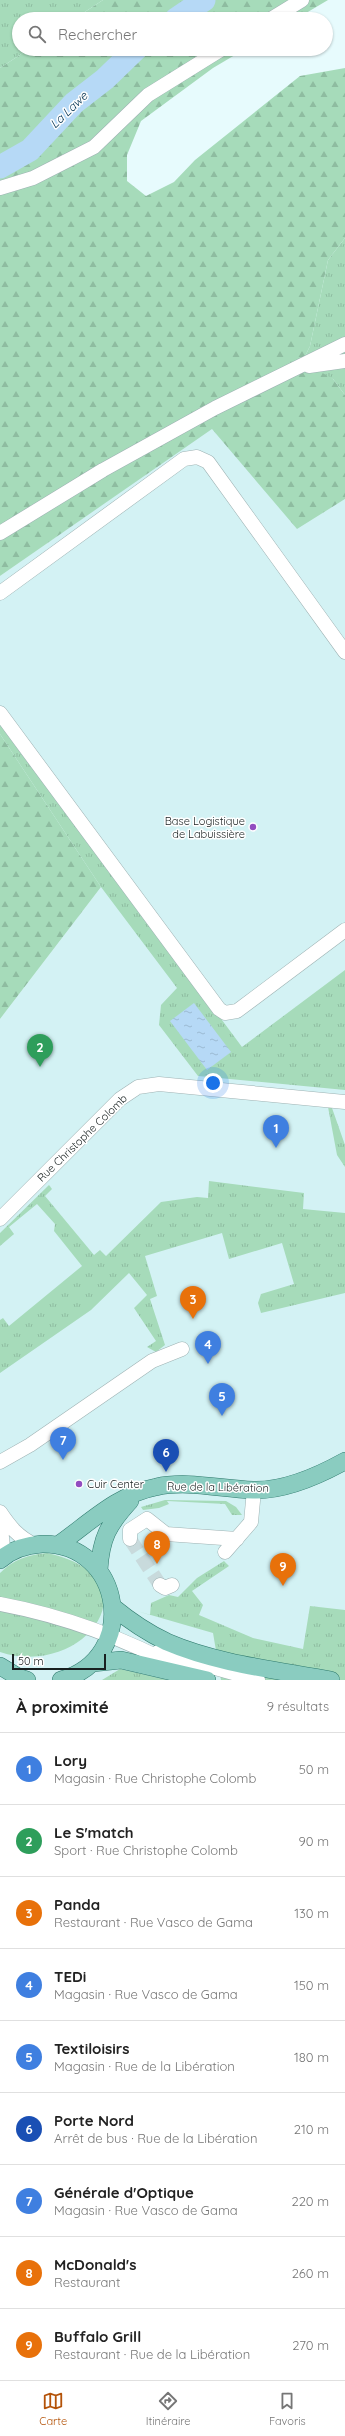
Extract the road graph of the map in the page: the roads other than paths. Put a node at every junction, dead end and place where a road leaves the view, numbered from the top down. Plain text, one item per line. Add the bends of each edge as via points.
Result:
1 (302, 0) edge
2 (282, 12) edge
3 (211, 56) edge
4 (0, 188) edge
5 (345, 344) edge
6 (345, 361) edge
7 (297, 368) junction
8 (0, 533) edge
9 (0, 593) edge
10 (345, 652) edge
11 (0, 713) edge
12 (345, 930) edge
13 (345, 1102) edge
14 (0, 1219) edge
15 (182, 1349) dead end
16 (345, 1461) edge
17 (0, 1462) edge
18 (254, 1490) junction
19 (135, 1495) junction
20 (0, 1512) edge
21 (0, 1518) edge
22 (130, 1538) dead end
23 (237, 1539) junction
24 (35, 1545) junction
25 (58, 1545) junction
26 (225, 1552) dead end
27 (2, 1559) edge
28 (99, 1570) junction
29 (0, 1604) edge
30 (113, 1607) junction
31 (109, 1636) junction
32 (142, 1649) junction
33 (0, 1666) edge
34 (89, 1670) edge
35 (201, 1679) edge
36 (27, 1680) edge
37 (61, 1680) edge
38 (258, 1680) edge
39 (331, 1680) edge

1 - 2 street
3 - 4 street via 148,95 94,147 33,178
5 - 7 street
6 - 7 street
7 - 8 street via 215,408
9 - 10 street via 184,459 197,457 208,462
11 - 12 street via 219,1010 225,1013 237,1011
13 - 14 street, Rue Christophe Colomb via 174,1085 138,1087 120,1099
15 - 17 street via 152,1361 30,1445
16 - 18 main road, Rue de la Libération via 300,1481
18 - 19 main road, Rue de la Libération via 168,1485 147,1489
18 - 23 street via 251,1522
19 - 25 main road, Rue de la Libération via 99,1513
19 - 28 main road, Rue de la Libération via 109,1524 101,1544
20 - 24 street via 22,1539
21 - 27 street
22 - 23 street via 130,1530 147,1519 166,1534
23 - 26 street
24 - 25 main road
24 - 27 main road via 18,1549
25 - 28 main road via 73,1550
28 - 30 main road via 106,1582
29 - 31 street via 64,1620
30 - 31 main road via 113,1622
30 - 39 main road via 133,1623 168,1642 216,1658
31 - 32 street
31 - 34 main road
32 - 35 street
32 - 38 street via 176,1655 218,1670
33 - 36 main road
34 - 35 main road via 121,1660
34 - 37 main road

